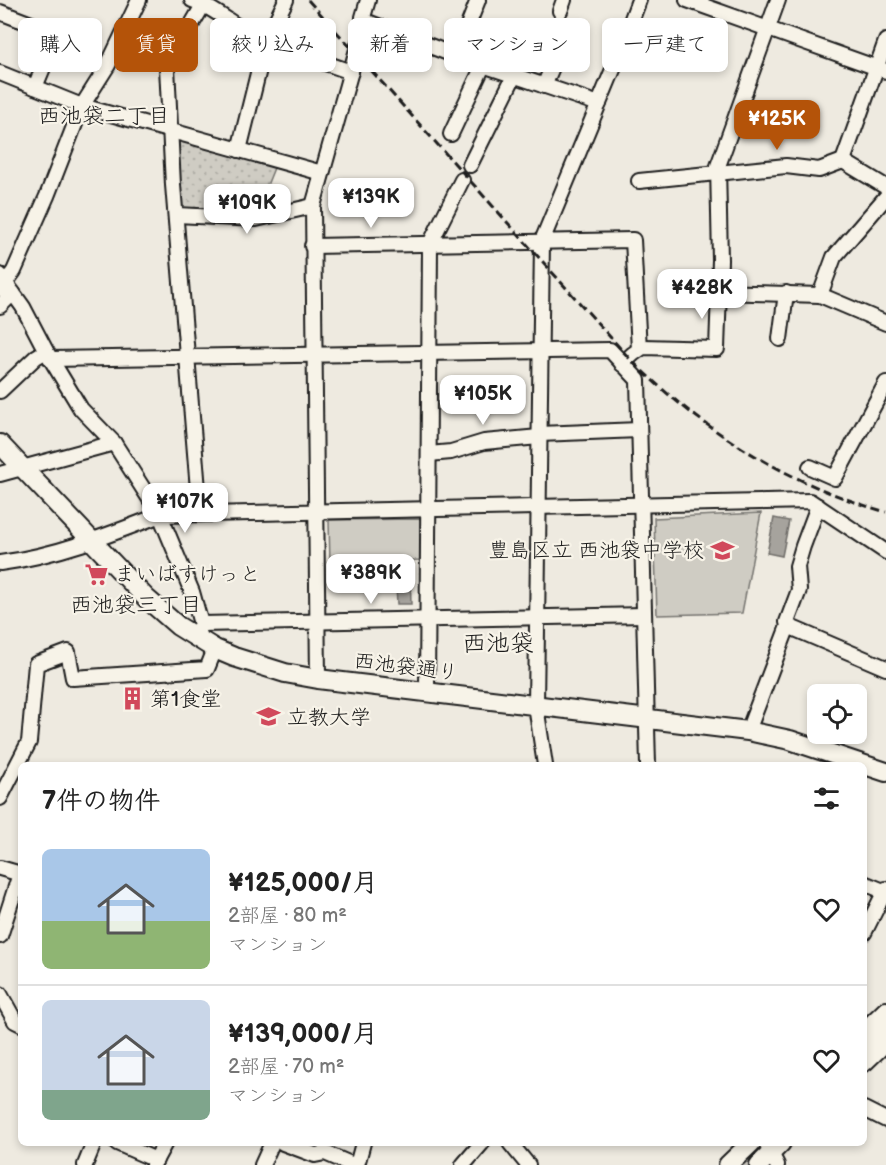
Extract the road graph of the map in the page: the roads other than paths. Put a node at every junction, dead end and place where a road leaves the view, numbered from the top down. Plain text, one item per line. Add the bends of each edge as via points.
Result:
1 (140, 0) edge
2 (286, 0) edge
3 (368, 0) edge
4 (478, 0) edge
5 (639, 0) edge
6 (687, 0) edge
7 (778, 0) edge
8 (201, 1) edge
9 (0, 12) edge
10 (226, 18) edge
11 (277, 18) edge
12 (364, 18) edge
13 (471, 18) edge
14 (768, 29) junction
15 (886, 40) edge
16 (881, 70) edge
17 (258, 72) edge
18 (351, 72) edge
19 (480, 72) edge
20 (502, 72) edge
21 (550, 72) edge
22 (0, 73) edge
23 (514, 76) junction
24 (544, 86) junction
25 (35, 87) junction
26 (599, 104) junction
27 (82, 106) junction
28 (169, 130) junction
29 (451, 134) dead end
30 (239, 150) junction
31 (843, 161) junction
32 (470, 165) dead end
33 (717, 172) junction
34 (322, 173) junction
35 (462, 180) dead end
36 (639, 181) dead end
37 (886, 187) edge
38 (886, 197) edge
39 (313, 206) junction
40 (177, 215) junction
41 (542, 241) junction
42 (430, 244) junction
43 (312, 246) junction
44 (5, 286) edge
45 (718, 292) junction
46 (786, 293) junction
47 (820, 295) junction
48 (0, 306) edge
49 (886, 323) edge
50 (780, 339) dead end
51 (639, 349) junction
52 (540, 351) junction
53 (429, 352) junction
54 (48, 355) junction
55 (314, 355) junction
56 (187, 357) junction
57 (622, 364) junction
58 (886, 383) edge
59 (0, 391) edge
60 (639, 430) junction
61 (539, 435) junction
62 (114, 443) junction
63 (0, 444) edge
64 (429, 454) junction
65 (810, 467) dead end
66 (23, 468) junction
67 (0, 474) edge
68 (641, 505) junction
69 (818, 506) junction
70 (538, 508) junction
71 (429, 510) junction
72 (316, 512) junction
73 (201, 513) junction
74 (160, 515) junction
75 (91, 541) junction
76 (886, 552) edge
77 (0, 562) edge
78 (644, 615) junction
79 (538, 616) junction
80 (429, 619) junction
81 (317, 622) junction
82 (788, 626) junction
83 (198, 631) junction
84 (215, 649) junction
85 (886, 668) edge
86 (318, 679) junction
87 (428, 692) junction
88 (536, 706) junction
89 (646, 720) junction
90 (748, 731) junction
91 (19, 762) edge
92 (544, 762) edge
93 (648, 762) edge
94 (856, 762) edge
95 (18, 763) edge
96 (867, 766) edge
97 (886, 772) edge
98 (0, 798) edge
99 (0, 868) edge
100 (18, 873) edge
101 (18, 880) edge
102 (867, 884) edge
103 (886, 891) edge
104 (867, 927) edge
105 (0, 936) edge
106 (0, 994) edge
107 (886, 1011) edge
108 (18, 1022) edge
109 (871, 1027) edge
110 (886, 1041) edge
111 (867, 1059) edge
112 (867, 1110) edge
113 (886, 1120) edge
114 (93, 1146) edge
115 (123, 1146) edge
116 (163, 1146) edge
117 (271, 1146) edge
118 (291, 1146) edge
119 (362, 1146) edge
120 (479, 1146) edge
121 (512, 1146) edge
122 (748, 1146) edge
123 (154, 1163) edge
124 (527, 1164) edge
125 (86, 1165) edge
126 (262, 1165) edge
127 (355, 1165) edge
128 (463, 1165) edge
129 (728, 1165) edge

1 - 27 street via 108,65
2 - 11 street
3 - 12 street
4 - 13 street
5 - 26 street
6 - 14 street
7 - 14 street
8 - 10 street
8 - 28 street via 166,67
9 - 25 street via 57,34
14 - 16 street
14 - 33 street
15 - 16 street
16 - 31 street
17 - 30 street
18 - 34 street
19 - 29 street
20 - 23 street
21 - 24 street
22 - 25 street
23 - 24 street
23 - 32 street
24 - 26 street
25 - 27 street
26 - 41 street
27 - 28 street
27 - 44 street via 44,204
28 - 30 street
28 - 40 street
30 - 34 street
31 - 33 street via 819,170 786,166
31 - 37 street
33 - 36 street
33 - 45 street
34 - 39 street
35 - 42 street
38 - 47 street via 834,257
39 - 40 street via 256,219
39 - 43 street
40 - 56 street
41 - 42 street
41 - 51 street via 634,241
41 - 52 street
42 - 43 street
42 - 53 street
43 - 55 street
44 - 48 street
44 - 54 street via 36,328
45 - 46 street
45 - 51 street via 717,349
46 - 47 street
46 - 50 street
47 - 49 street
51 - 57 street
52 - 53 street
52 - 57 street via 609,350
52 - 61 street
53 - 55 street
53 - 64 street
54 - 56 street
54 - 59 street via 36,357
54 - 62 street via 81,409
55 - 56 street
55 - 72 street
56 - 73 street
57 - 60 street via 638,380
58 - 65 street via 835,478
60 - 61 street
60 - 68 street
61 - 64 street
61 - 70 street
62 - 66 street
62 - 74 street
63 - 66 main road, 西池袋通り
64 - 71 street
66 - 67 street
66 - 75 main road, 西池袋通り
68 - 69 street via 810,501
68 - 70 street
68 - 78 street
69 - 76 street
69 - 82 street via 797,566 799,590
70 - 71 street
70 - 79 street
71 - 72 street
71 - 80 street
72 - 73 street
72 - 81 street
73 - 74 street
74 - 75 street
74 - 83 street via 192,592
75 - 77 street
75 - 83 main road, 西池袋通り via 162,613
78 - 79 street
78 - 89 street
79 - 80 street
79 - 88 street
80 - 81 street
80 - 87 street
81 - 83 street
81 - 86 street
82 - 85 street
82 - 90 street
83 - 84 main road, 西池袋通り
84 - 86 main road, 西池袋通り via 266,668
84 - 91 street via 207,669 73,678 68,652 36,664 29,742
86 - 87 main road, 西池袋通り
87 - 88 main road, 西池袋通り
88 - 89 main road, 西池袋通り
88 - 92 street
89 - 90 main road, 西池袋通り
89 - 93 street
90 - 94 main road, 西池袋通り
95 - 98 street
96 - 97 main road, 西池袋通り
99 - 100 street
101 - 105 street
102 - 103 street
103 - 104 street
106 - 108 street
107 - 109 main road
110 - 111 main road
112 - 113 street
114 - 125 street
115 - 123 street
116 - 123 street
117 - 126 street
118 - 127 street
119 - 127 street
120 - 128 street
121 - 124 street
122 - 129 main road

